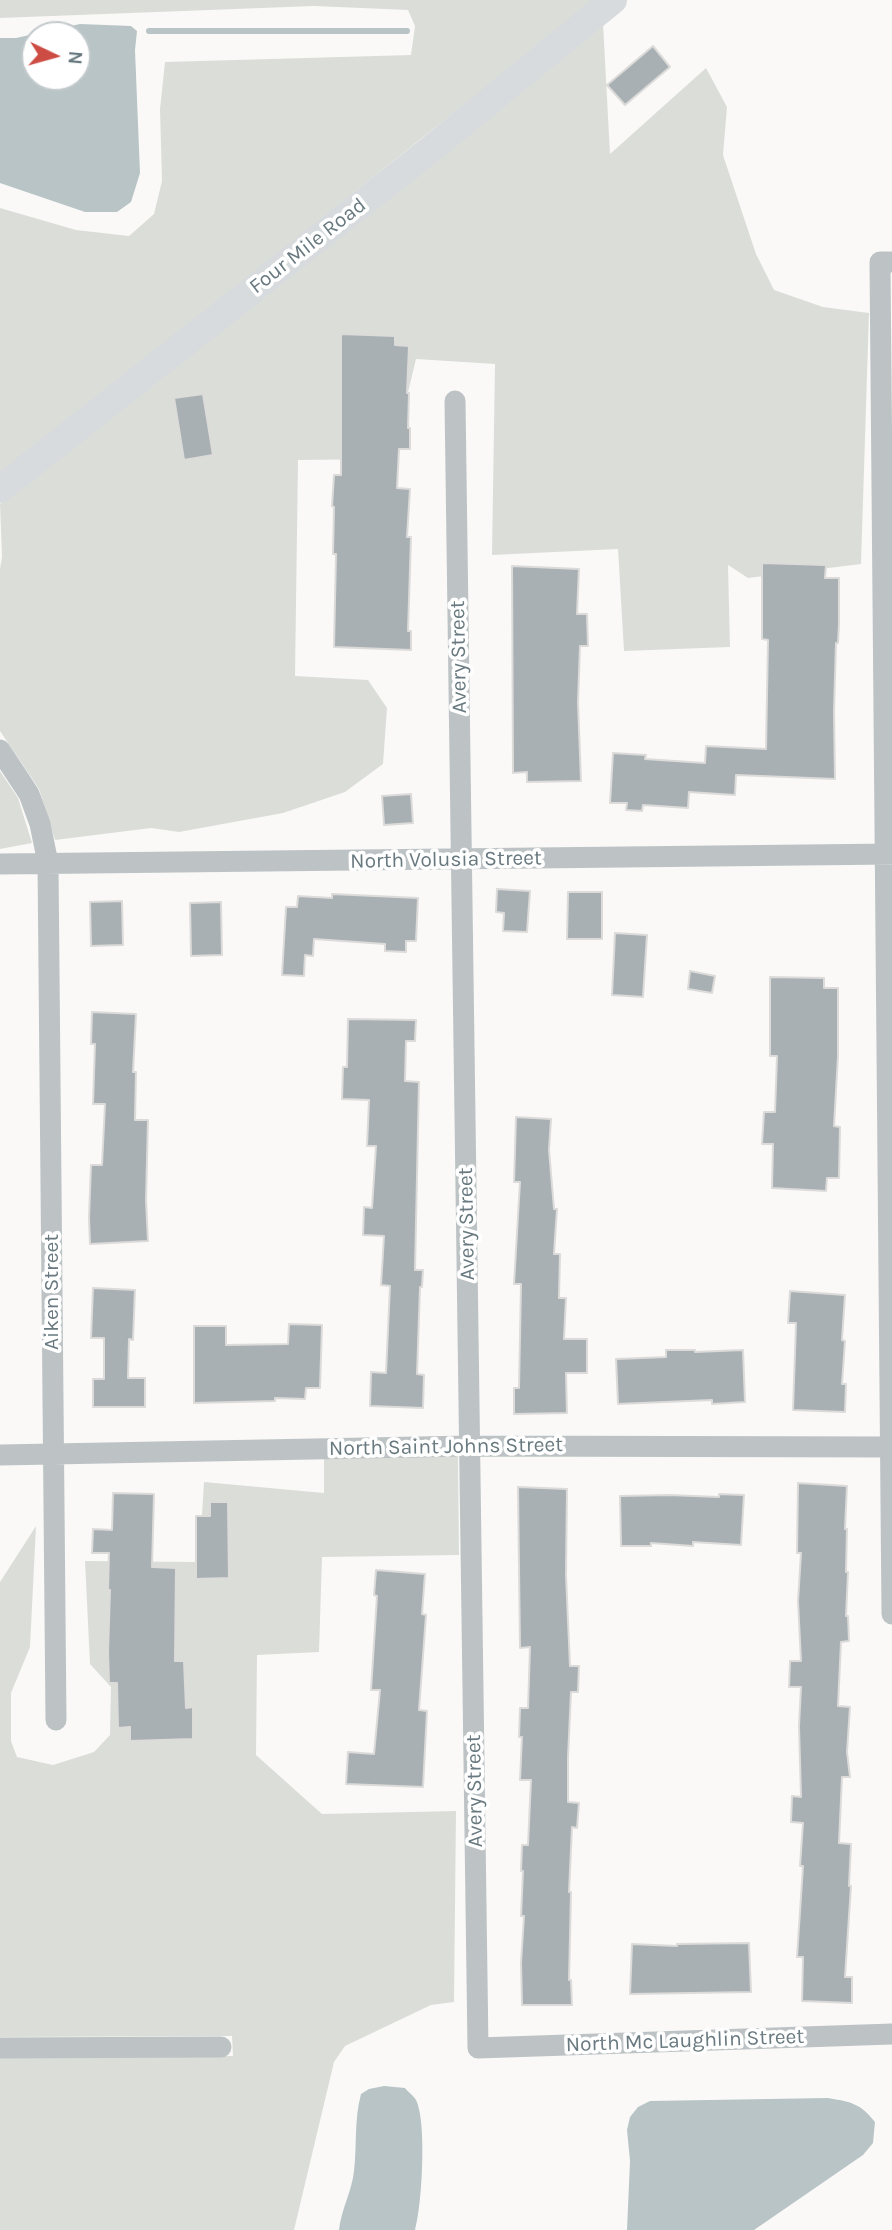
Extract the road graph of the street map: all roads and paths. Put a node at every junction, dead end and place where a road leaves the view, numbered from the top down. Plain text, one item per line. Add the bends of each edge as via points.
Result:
1 (613, 0) edge
2 (886, 262) edge
3 (455, 401) dead end
4 (0, 489) edge
5 (0, 750) edge
6 (889, 854) edge
7 (462, 859) junction
8 (48, 863) junction
9 (0, 864) edge
10 (470, 1446) junction
11 (891, 1447) edge
12 (54, 1454) junction
13 (0, 1455) edge
14 (892, 1614) edge
15 (56, 1720) dead end
16 (892, 2034) edge
17 (221, 2047) dead end
18 (0, 2048) edge
19 (478, 2048) joint

1 - 4 main road, Four Mile Road
2 - 6 street
3 - 7 street, Avery Street
5 - 8 street, Aiken Street via 29,794
6 - 7 street, North Volusia Street
6 - 11 street
7 - 8 street, North Volusia Street
7 - 10 street, Avery Street
8 - 9 street, North Volusia Street
8 - 12 street, Aiken Street
10 - 11 street, North Saint Johns Street
10 - 12 street, North Saint Johns Street
10 - 19 street, Avery Street
11 - 14 street
12 - 13 street, North Saint Johns Street
12 - 15 street, Aiken Street
16 - 19 street, North Mc Laughlin Street
17 - 18 street

